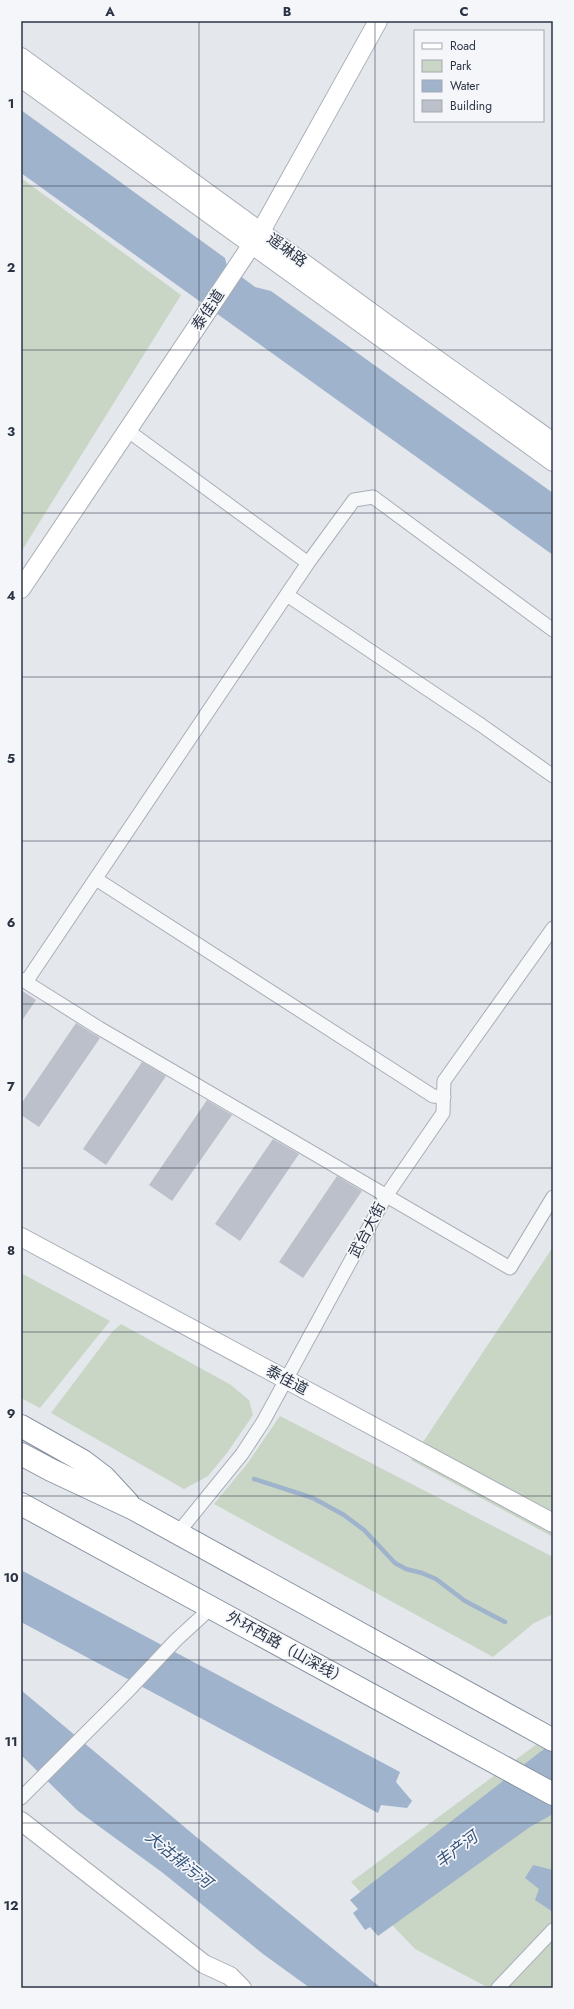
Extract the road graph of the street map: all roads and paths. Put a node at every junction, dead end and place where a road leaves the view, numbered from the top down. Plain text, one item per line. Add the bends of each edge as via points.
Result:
1 (378, 21) edge
2 (21, 57) edge
3 (21, 78) edge
4 (253, 244) junction
5 (127, 430) junction
6 (553, 442) edge
7 (553, 462) edge
8 (308, 563) junction
9 (21, 589) edge
10 (287, 594) junction
11 (553, 630) edge
12 (553, 776) edge
13 (96, 878) junction
14 (553, 928) edge
15 (24, 981) edge
16 (444, 1097) junction
17 (386, 1196) junction
18 (553, 1197) edge
19 (21, 1237) edge
20 (286, 1380) junction
21 (21, 1426) edge
22 (21, 1454) edge
23 (21, 1504) edge
24 (134, 1509) junction
25 (553, 1524) edge
26 (177, 1534) junction
27 (212, 1607) junction
28 (544, 1735) edge
29 (553, 1794) edge
30 (21, 1798) edge
31 (21, 1821) edge
32 (553, 1930) edge
33 (242, 1988) edge
34 (498, 1988) edge

1 - 4 street, 泰佳道
2 - 4 street, 遥琳路
3 - 4 street, 遥琳路
4 - 5 street, 泰佳道
4 - 6 street, 遥琳路 via 384,322
4 - 7 street, 遥琳路
5 - 8 street
5 - 9 street, 泰佳道
8 - 10 street
8 - 11 street via 354,500 373,497
10 - 12 street via 475,720
10 - 13 street
13 - 15 street
13 - 16 street via 420,1088 433,1096
14 - 16 street, 武台大街 via 444,1081
15 - 17 street via 99,1028
16 - 17 street, 武台大街 via 443,1112
17 - 18 street via 510,1268
17 - 20 street, 武台大街
19 - 20 street, 泰佳道
20 - 25 street, 泰佳道
20 - 26 street, 武台大街 via 242,1454
21 - 24 highway via 83,1461 104,1476
22 - 24 highway
23 - 27 highway, 外环西路（山深线）
24 - 26 highway
26 - 28 highway
27 - 29 highway, 外环西路（山深线）
27 - 30 street via 176,1640
31 - 33 street via 204,1964 230,1976
32 - 34 street

